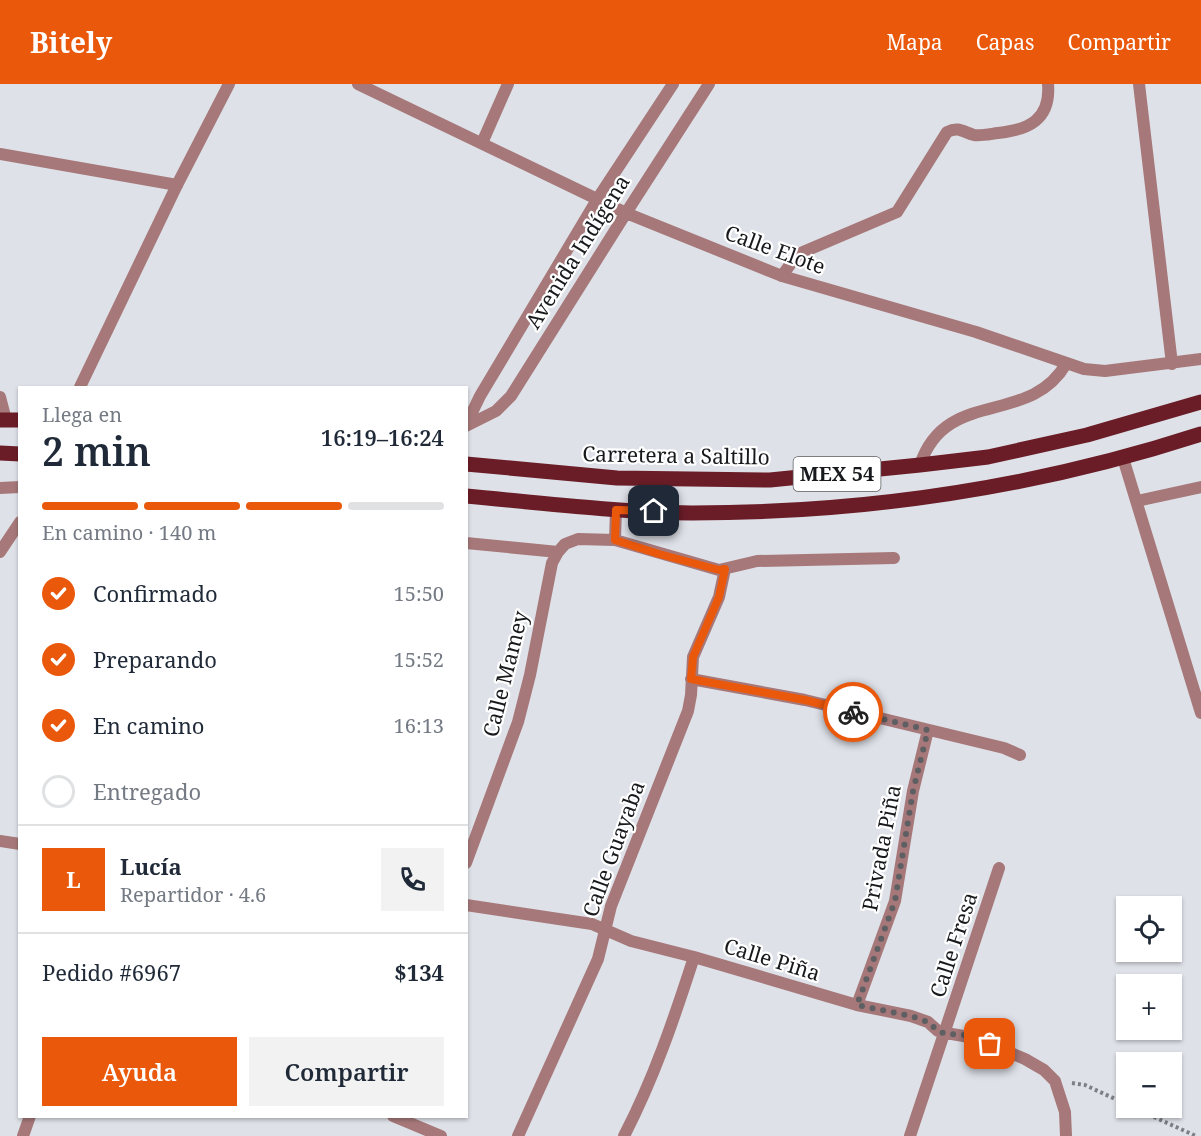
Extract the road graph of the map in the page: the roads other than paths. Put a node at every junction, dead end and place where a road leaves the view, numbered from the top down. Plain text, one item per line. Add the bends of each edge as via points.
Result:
1 (229, 84) edge
2 (358, 84) edge
3 (508, 84) edge
4 (673, 84) edge
5 (709, 84) edge
6 (1048, 84) edge
7 (1139, 84) edge
8 (482, 143) junction
9 (0, 154) edge
10 (177, 185) junction
11 (598, 198) junction
12 (626, 213) junction
13 (782, 276) junction
14 (1201, 359) edge
15 (1066, 364) junction
16 (1173, 364) junction
17 (80, 386) edge
18 (0, 397) edge
19 (1201, 402) edge
20 (9, 420) edge
21 (468, 421) edge
22 (468, 424) edge
23 (1201, 434) edge
24 (0, 453) edge
25 (18, 454) edge
26 (1123, 458) junction
27 (468, 464) edge
28 (920, 465) junction
29 (18, 487) edge
30 (0, 488) edge
31 (1201, 488) edge
32 (468, 496) edge
33 (1137, 501) junction
34 (616, 510) junction
35 (18, 525) edge
36 (615, 540) junction
37 (468, 543) edge
38 (0, 552) edge
39 (558, 552) junction
40 (894, 558) dead end
41 (725, 569) junction
42 (691, 679) junction
43 (1201, 714) edge
44 (928, 730) junction
45 (1020, 755) dead end
46 (0, 841) edge
47 (18, 844) edge
48 (468, 857) edge
49 (999, 868) dead end
50 (468, 905) edge
51 (605, 928) junction
52 (694, 957) junction
53 (857, 1005) junction
54 (946, 1034) junction
55 (29, 1118) edge
56 (398, 1118) edge
57 (23, 1136) edge
58 (441, 1136) edge
59 (518, 1136) edge
60 (624, 1136) edge
61 (910, 1136) edge
62 (1066, 1136) edge

1 - 10 street
2 - 8 street, Calle Elote
3 - 8 street
4 - 11 street, Avenida Indígena
5 - 12 street, Avenida Indígena
6 - 13 street via 1044,108 1028,127 979,135 959,128 947,132 897,212 803,252
7 - 16 street
8 - 11 street, Calle Elote
9 - 10 street
10 - 17 street
11 - 12 street, Calle Elote
11 - 21 street, Avenida Indígena
12 - 13 street, Calle Elote
12 - 22 street, Avenida Indígena via 511,396 496,411
13 - 15 street, Calle Elote via 976,332
14 - 16 street, Calle Elote
15 - 16 street, Calle Elote via 1095,372
15 - 28 street via 1047,388 947,425 925,450
18 - 20 street
19 - 28 main road, Carretera a Saltillo / MEX 54 via 1043,446
23 - 26 main road, MEX 54
24 - 25 main road
26 - 33 street
26 - 34 main road, MEX 54 via 990,487 852,504 772,511
27 - 28 main road, Carretera a Saltillo / MEX 54 via 617,478 691,480 770,480
29 - 30 street
31 - 33 street
32 - 34 main road, MEX 54
33 - 43 street
34 - 36 street
35 - 38 street
36 - 39 street via 578,539
36 - 41 street
37 - 39 street
39 - 48 street, Calle Mamey via 552,563 518,722
40 - 41 street via 757,561
41 - 42 street, Calle Guayaba via 719,597 693,657
42 - 44 street via 805,700
42 - 51 street, Calle Guayaba via 688,711
44 - 45 street
44 - 53 street, Privada Piña via 913,791 895,901
46 - 47 street
49 - 54 street, Calle Fresa
50 - 51 street, Calle Piña
51 - 52 street, Calle Piña via 631,941
51 - 59 street, Calle Guayaba via 598,959
52 - 53 street, Calle Piña
52 - 60 street via 670,1033
53 - 54 street, Calle Piña via 911,1016
54 - 61 street, Calle Fresa
54 - 62 street, Calle Piña via 975,1038 1044,1070 1055,1081 1065,1112
55 - 57 street
56 - 58 street

